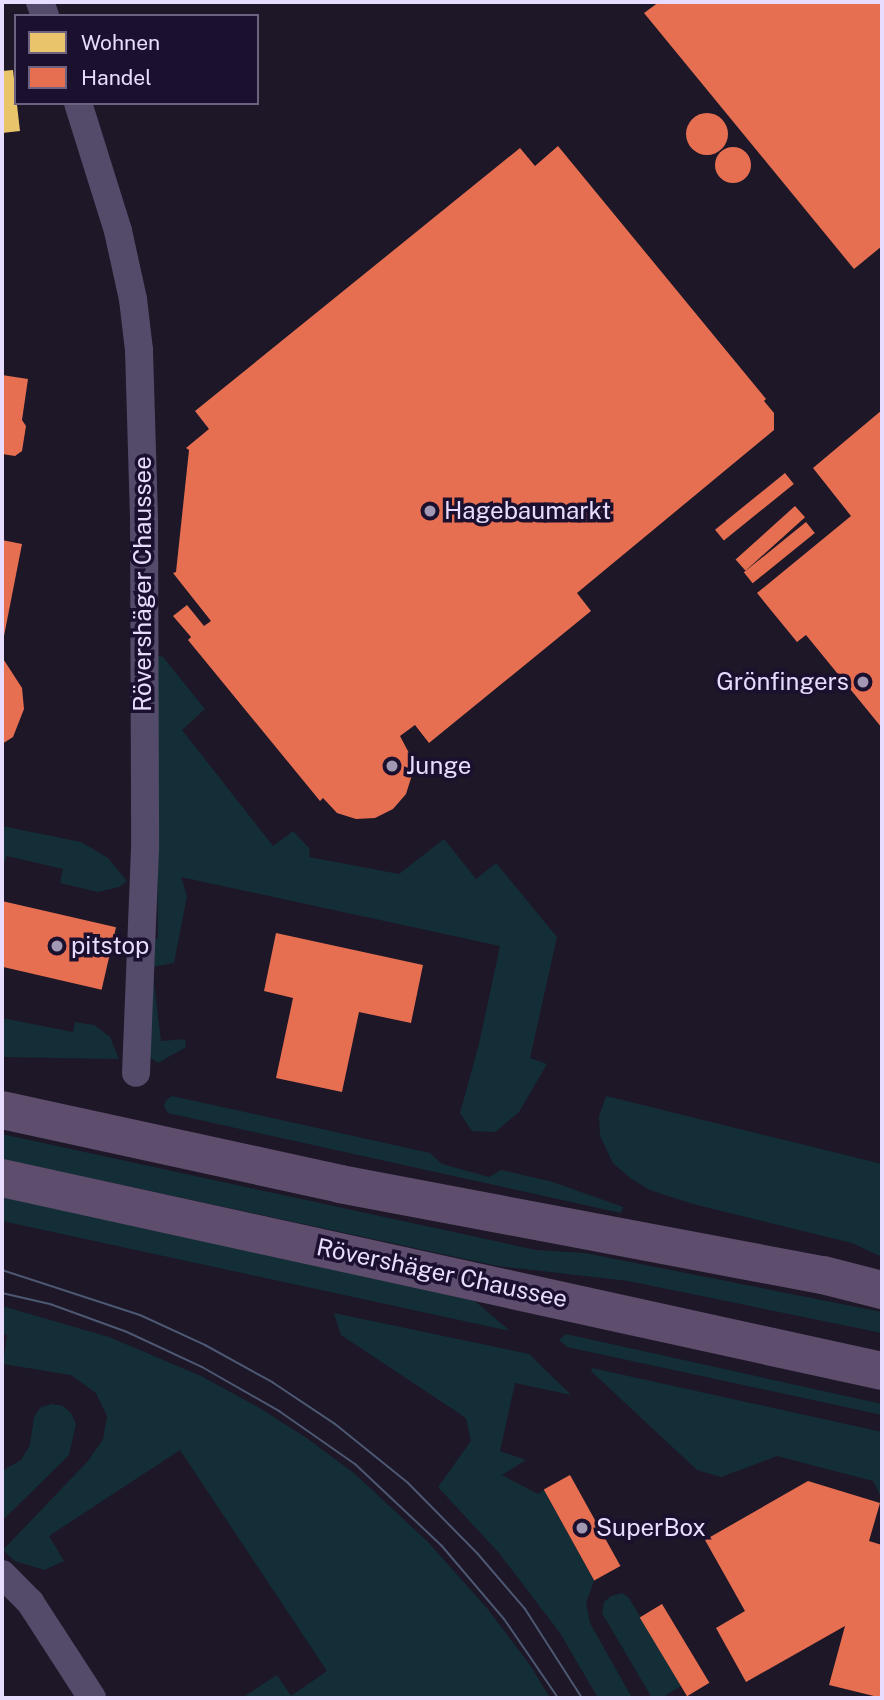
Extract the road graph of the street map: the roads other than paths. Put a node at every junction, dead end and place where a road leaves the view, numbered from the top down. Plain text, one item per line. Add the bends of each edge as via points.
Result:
1 (79, 105) edge
2 (136, 1073) dead end
3 (2, 1110) edge
4 (2, 1178) edge
5 (882, 1290) edge
6 (882, 1371) edge
7 (2, 1574) edge
8 (92, 1698) edge

1 - 2 street, Rövershäger Chaussee via 118,231 139,350 145,849
3 - 5 main road via 340,1184 809,1272
4 - 6 main road, Rövershäger Chaussee
7 - 8 street via 30,1602

